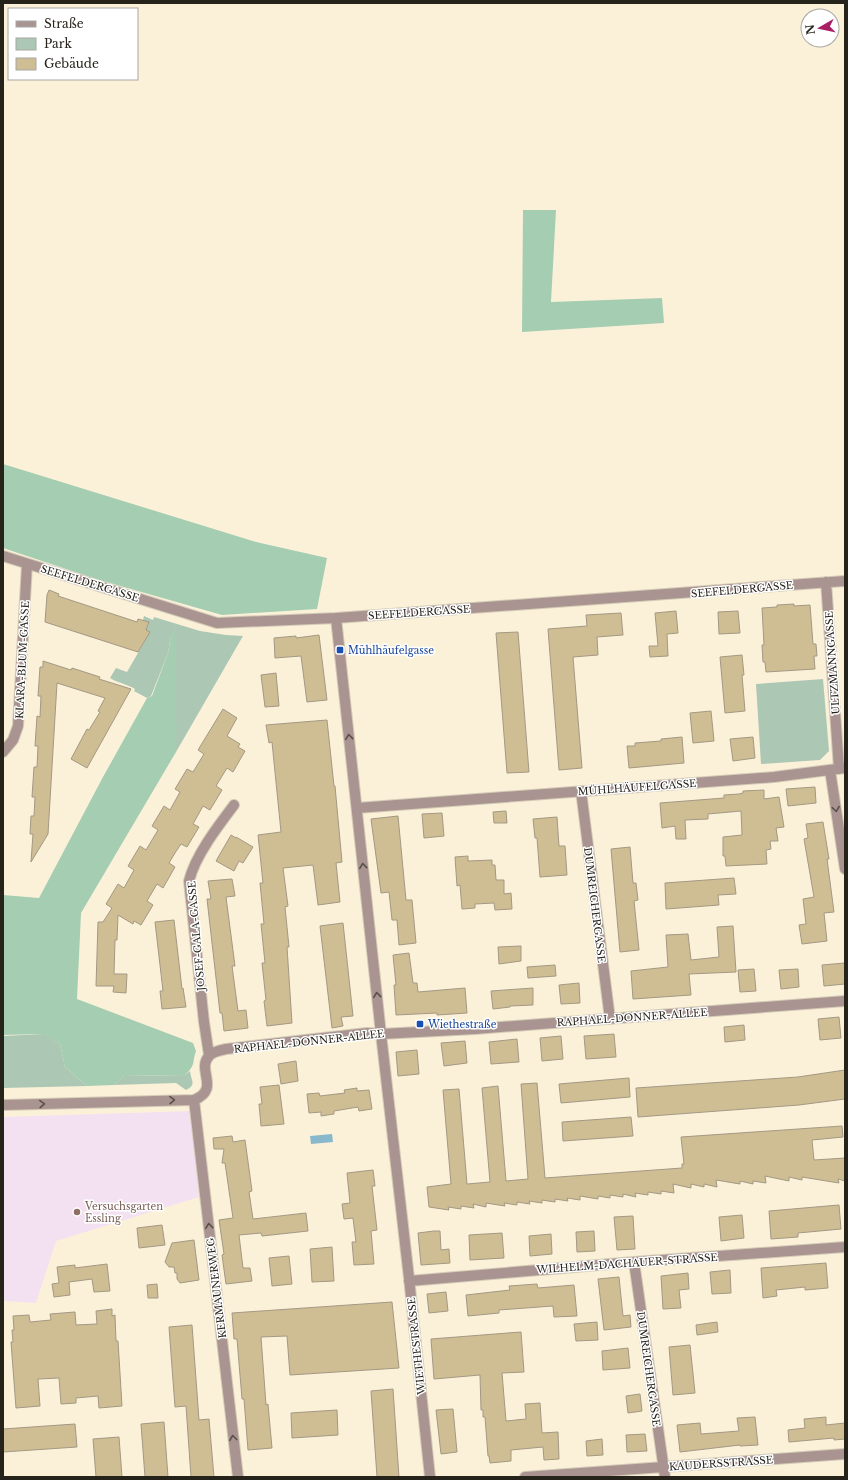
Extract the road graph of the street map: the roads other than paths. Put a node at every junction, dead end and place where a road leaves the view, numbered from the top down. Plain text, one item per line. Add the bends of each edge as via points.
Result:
1 (3, 556) edge
2 (27, 564) junction
3 (845, 581) edge
4 (826, 582) junction
5 (336, 618) junction
6 (3, 752) edge
7 (838, 769) edge
8 (581, 791) junction
9 (234, 805) dead end
10 (357, 808) junction
11 (845, 869) edge
12 (845, 1001) edge
13 (610, 1019) junction
14 (380, 1034) junction
15 (209, 1055) junction
16 (194, 1100) junction
17 (3, 1105) edge
18 (845, 1247) edge
19 (634, 1262) junction
20 (409, 1281) junction
21 (845, 1454) edge
22 (664, 1472) edge
23 (238, 1477) edge
24 (430, 1477) edge
25 (525, 1477) edge

1 - 2 street, SEEFELDERGASSE
2 - 5 street, SEEFELDERGASSE via 217,623
2 - 6 street, KLARA-BLUM-GASSE via 18,726
3 - 4 street, SEEFELDERGASSE
4 - 5 street, SEEFELDERGASSE
4 - 7 street, ULTZMANNGASSE
10 -> 5 street, WIETHESTRASSE
7 - 8 street, MÜHLHÄUFELGASSE via 774,777
7 -> 11 street, ULTZMANNGASSE
8 - 10 street, MÜHLHÄUFELGASSE
8 - 13 street, DUMREICHERGASSE
9 - 15 street, JOSEF-GALA-GASSE via 195,865 189,881
14 -> 10 street, WIETHESTRASSE
12 - 13 street, RAPHAEL-DONNER-ALLEE
13 - 14 street, RAPHAEL-DONNER-ALLEE
14 - 15 street, RAPHAEL-DONNER-ALLEE via 367,1033 226,1049
14 - 20 street, WIETHESTRASSE
15 - 16 street via 206,1060 207,1090 202,1097
17 -> 16 street
23 -> 16 street, KERMAUNERWEG
18 - 19 street, WILHELM-DACHAUER-STRASSE
19 - 20 street, WILHELM-DACHAUER-STRASSE
19 - 22 street, DUMREICHERGASSE
20 - 24 street, WIETHESTRASSE
21 - 22 street, KAUDERSSTRASSE
22 - 25 street, KAUDERSSTRASSE

